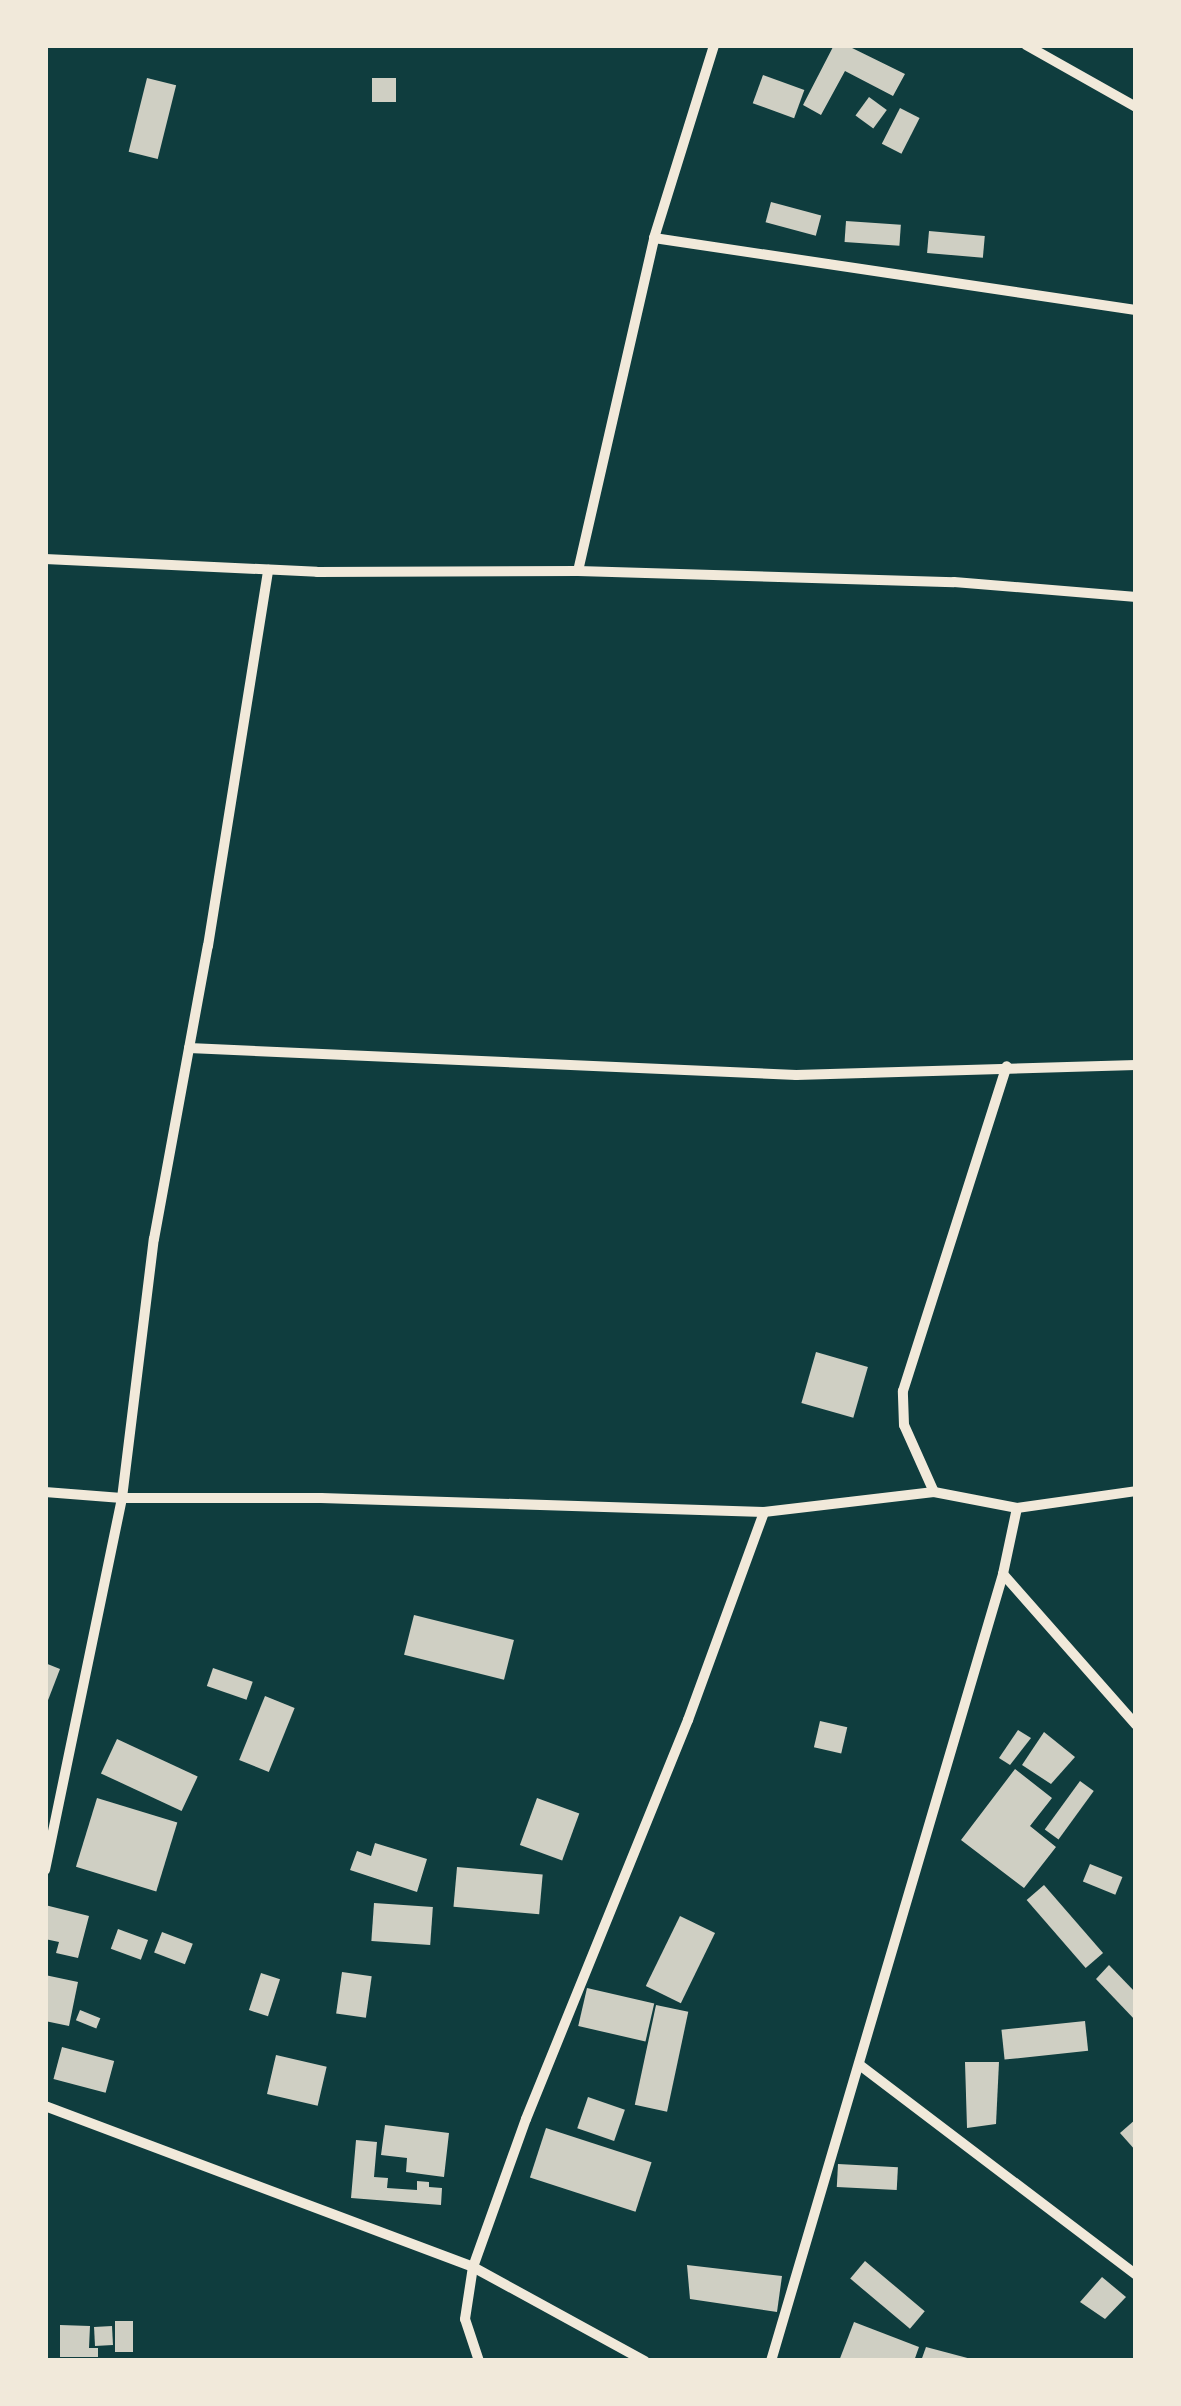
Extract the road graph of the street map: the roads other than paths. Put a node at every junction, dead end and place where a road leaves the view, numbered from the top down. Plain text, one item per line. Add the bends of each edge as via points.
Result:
1 (714, 45) edge
2 (1026, 45) edge
3 (1136, 107) edge
4 (654, 238) junction
5 (1136, 310) edge
6 (45, 559) edge
7 (268, 570) junction
8 (578, 571) junction
9 (1136, 598) edge
10 (189, 1048) junction
11 (1136, 1065) edge
12 (1007, 1066) junction
13 (45, 1492) edge
14 (934, 1492) junction
15 (1136, 1492) edge
16 (122, 1498) junction
17 (1017, 1508) junction
18 (764, 1512) junction
19 (1002, 1574) junction
20 (1136, 1725) edge
21 (48, 1846) edge
22 (45, 1870) edge
23 (861, 2066) junction
24 (45, 2106) edge
25 (474, 2267) junction
26 (1136, 2275) edge
27 (479, 2361) edge
28 (645, 2361) edge
29 (770, 2361) edge

1 - 4 street
2 - 3 street
4 - 5 street
4 - 8 street
6 - 7 street
7 - 8 street
7 - 10 street
8 - 9 street via 954,582
10 - 12 street via 796,1075
10 - 16 street via 154,1239
11 - 12 street
12 - 14 street via 903,1391 904,1425
13 - 16 street
14 - 17 street
14 - 18 street
15 - 17 street
16 - 18 street
16 - 21 street
17 - 19 street
18 - 25 street
19 - 20 street
19 - 23 street
21 - 22 street
23 - 26 street
23 - 29 street
24 - 25 street
25 - 27 street via 465,2320
25 - 28 street

